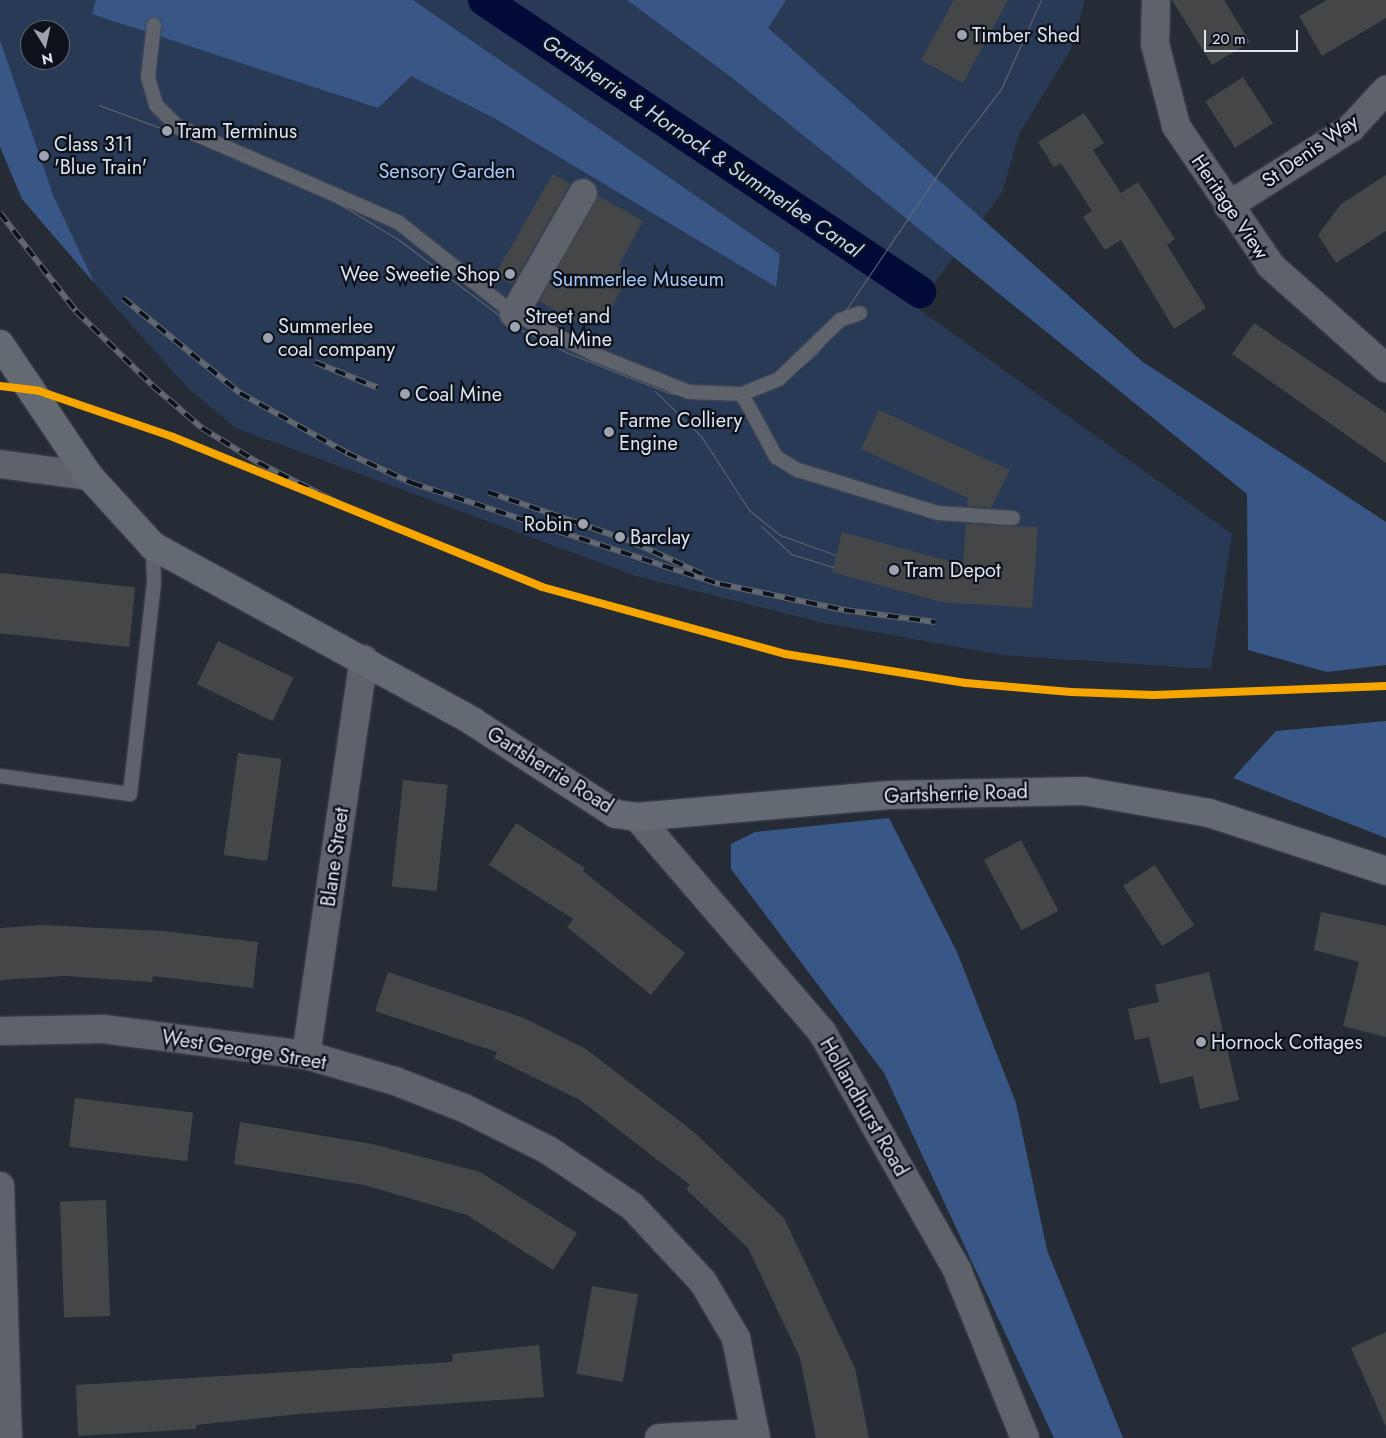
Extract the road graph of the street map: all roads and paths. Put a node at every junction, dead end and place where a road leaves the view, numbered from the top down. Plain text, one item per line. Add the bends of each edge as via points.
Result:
1 (1156, 0) edge
2 (154, 25) dead end
3 (1386, 90) edge
4 (583, 193) dead end
5 (1228, 206) junction
6 (860, 313) dead end
7 (514, 314) junction
8 (0, 344) edge
9 (1386, 368) edge
10 (742, 394) junction
11 (0, 464) edge
12 (89, 476) junction
13 (1013, 518) dead end
14 (153, 546) junction
15 (364, 659) junction
16 (0, 776) edge
17 (637, 817) junction
18 (1386, 871) edge
19 (0, 1031) edge
20 (306, 1055) junction
21 (0, 1186) edge
22 (756, 1436) edge
23 (8, 1438) edge
24 (659, 1438) edge
25 (1025, 1438) edge

1 - 5 street, Heritage View via 1155,44 1176,126
2 - 7 lane via 148,77 156,105 177,126 398,222
3 - 5 street, St Denis Way via 1351,128
4 - 7 street
5 - 9 street, Heritage View via 1271,266
6 - 10 lane via 833,326 779,379
7 - 10 lane via 596,355 689,392
8 - 12 street, Gartsherrie Road
10 - 13 lane via 776,457 798,470 938,513
11 - 12 street
12 - 14 street, Gartsherrie Road
14 - 15 street, Gartsherrie Road
14 - 16 lane via 154,584 130,794
15 - 17 street, Gartsherrie Road via 472,721 609,809
15 - 20 street, Blane Street
17 - 18 street, Gartsherrie Road via 889,795 1084,791 1209,813
17 - 25 street, Hollandhurst Road via 822,1032 957,1270
19 - 20 street, West George Street via 103,1029
20 - 22 street, West George Street via 395,1081 464,1108 548,1150 632,1206 703,1282 736,1338
21 - 23 street
22 - 24 street

